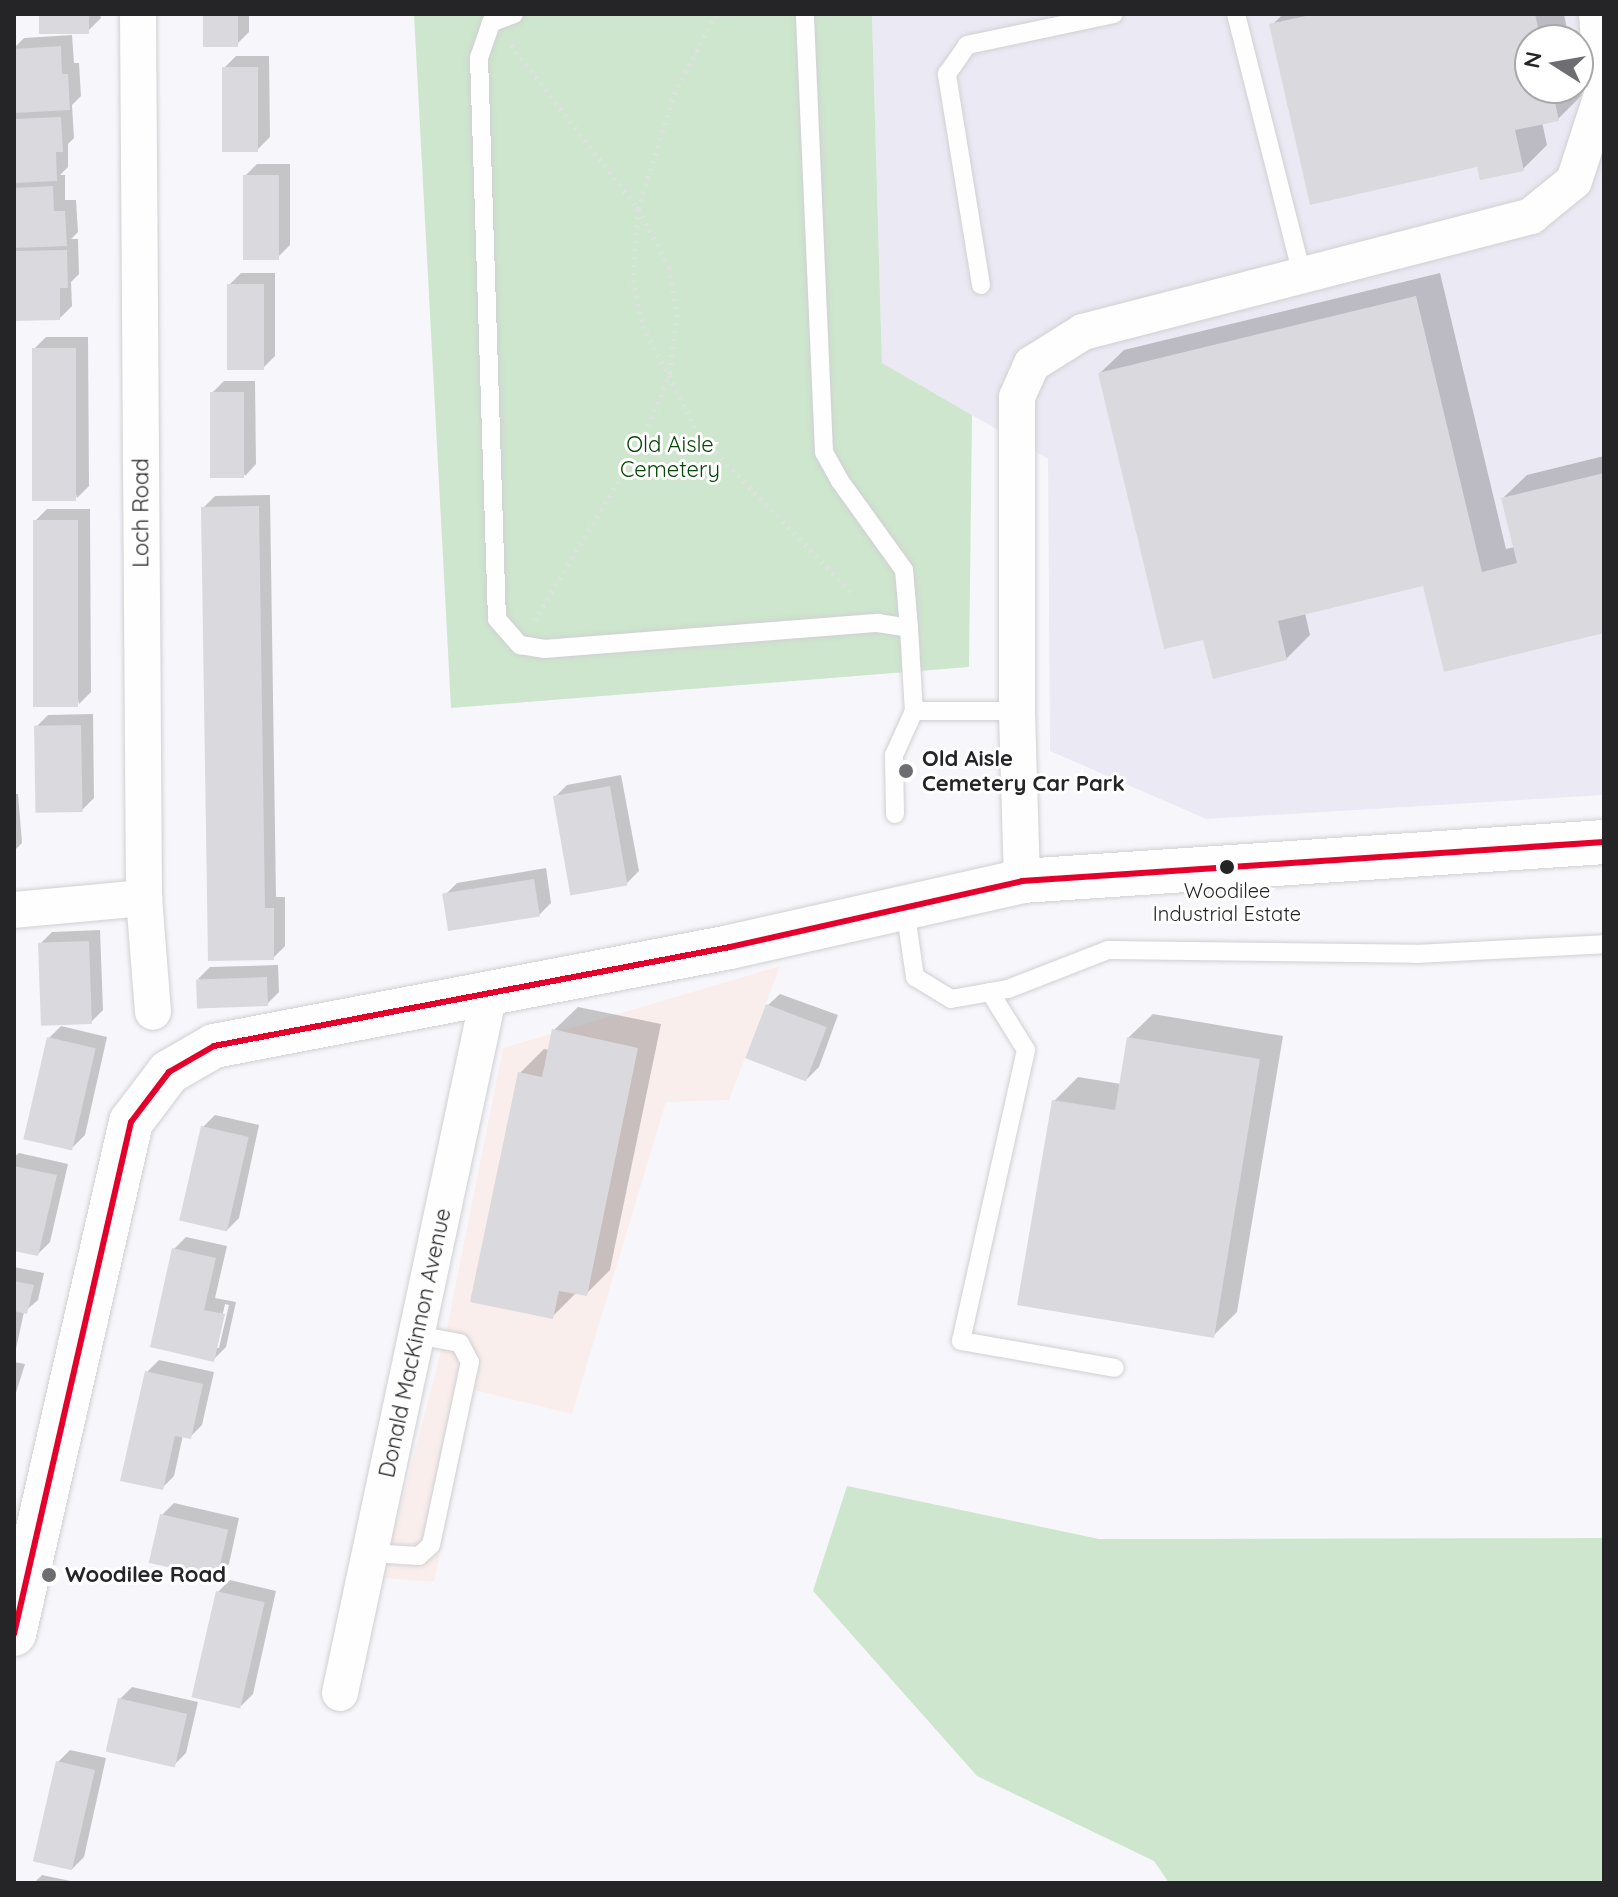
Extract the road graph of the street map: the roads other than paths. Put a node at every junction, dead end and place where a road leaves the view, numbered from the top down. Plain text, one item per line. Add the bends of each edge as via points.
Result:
1 (138, 14) edge
2 (514, 14) edge
3 (805, 14) edge
4 (1114, 14) edge
5 (1236, 14) edge
6 (1597, 14) edge
7 (1302, 275) junction
8 (981, 285) dead end
9 (909, 628) junction
10 (914, 711) junction
11 (1017, 711) junction
12 (895, 814) dead end
13 (1604, 842) edge
14 (1022, 881) junction
15 (144, 898) junction
16 (905, 908) junction
17 (14, 910) edge
18 (1604, 944) edge
19 (990, 992) junction
20 (489, 994) junction
21 (153, 1012) dead end
22 (416, 1335) junction
23 (1115, 1368) dead end
24 (370, 1553) junction
25 (14, 1634) edge
26 (340, 1693) dead end

1 - 15 street, Loch Road
2 - 9 lane via 491,23 479,57 497,619 520,645 544,649 878,623
3 - 9 lane via 824,452 904,570
4 - 8 lane via 967,45 947,74
5 - 7 lane
6 - 7 street via 1603,92 1574,181 1531,216
7 - 11 street via 1083,332 1032,364 1017,397
9 - 10 lane
10 - 11 lane
10 - 12 lane via 894,755
11 - 14 street
13 - 14 street
14 - 16 street
15 - 17 street
15 - 21 street, Loch Road
16 - 19 lane via 915,977 951,999
16 - 20 street
18 - 19 lane via 1416,954 1108,950
19 - 23 lane via 1026,1050 961,1341
20 - 22 street, Donald MacKinnon Avenue
20 - 25 street via 214,1046 169,1072 131,1122
22 - 24 street, Donald MacKinnon Avenue
22 - 24 lane via 460,1343 470,1362 467,1377 431,1545 419,1556
24 - 26 street, Donald MacKinnon Avenue

